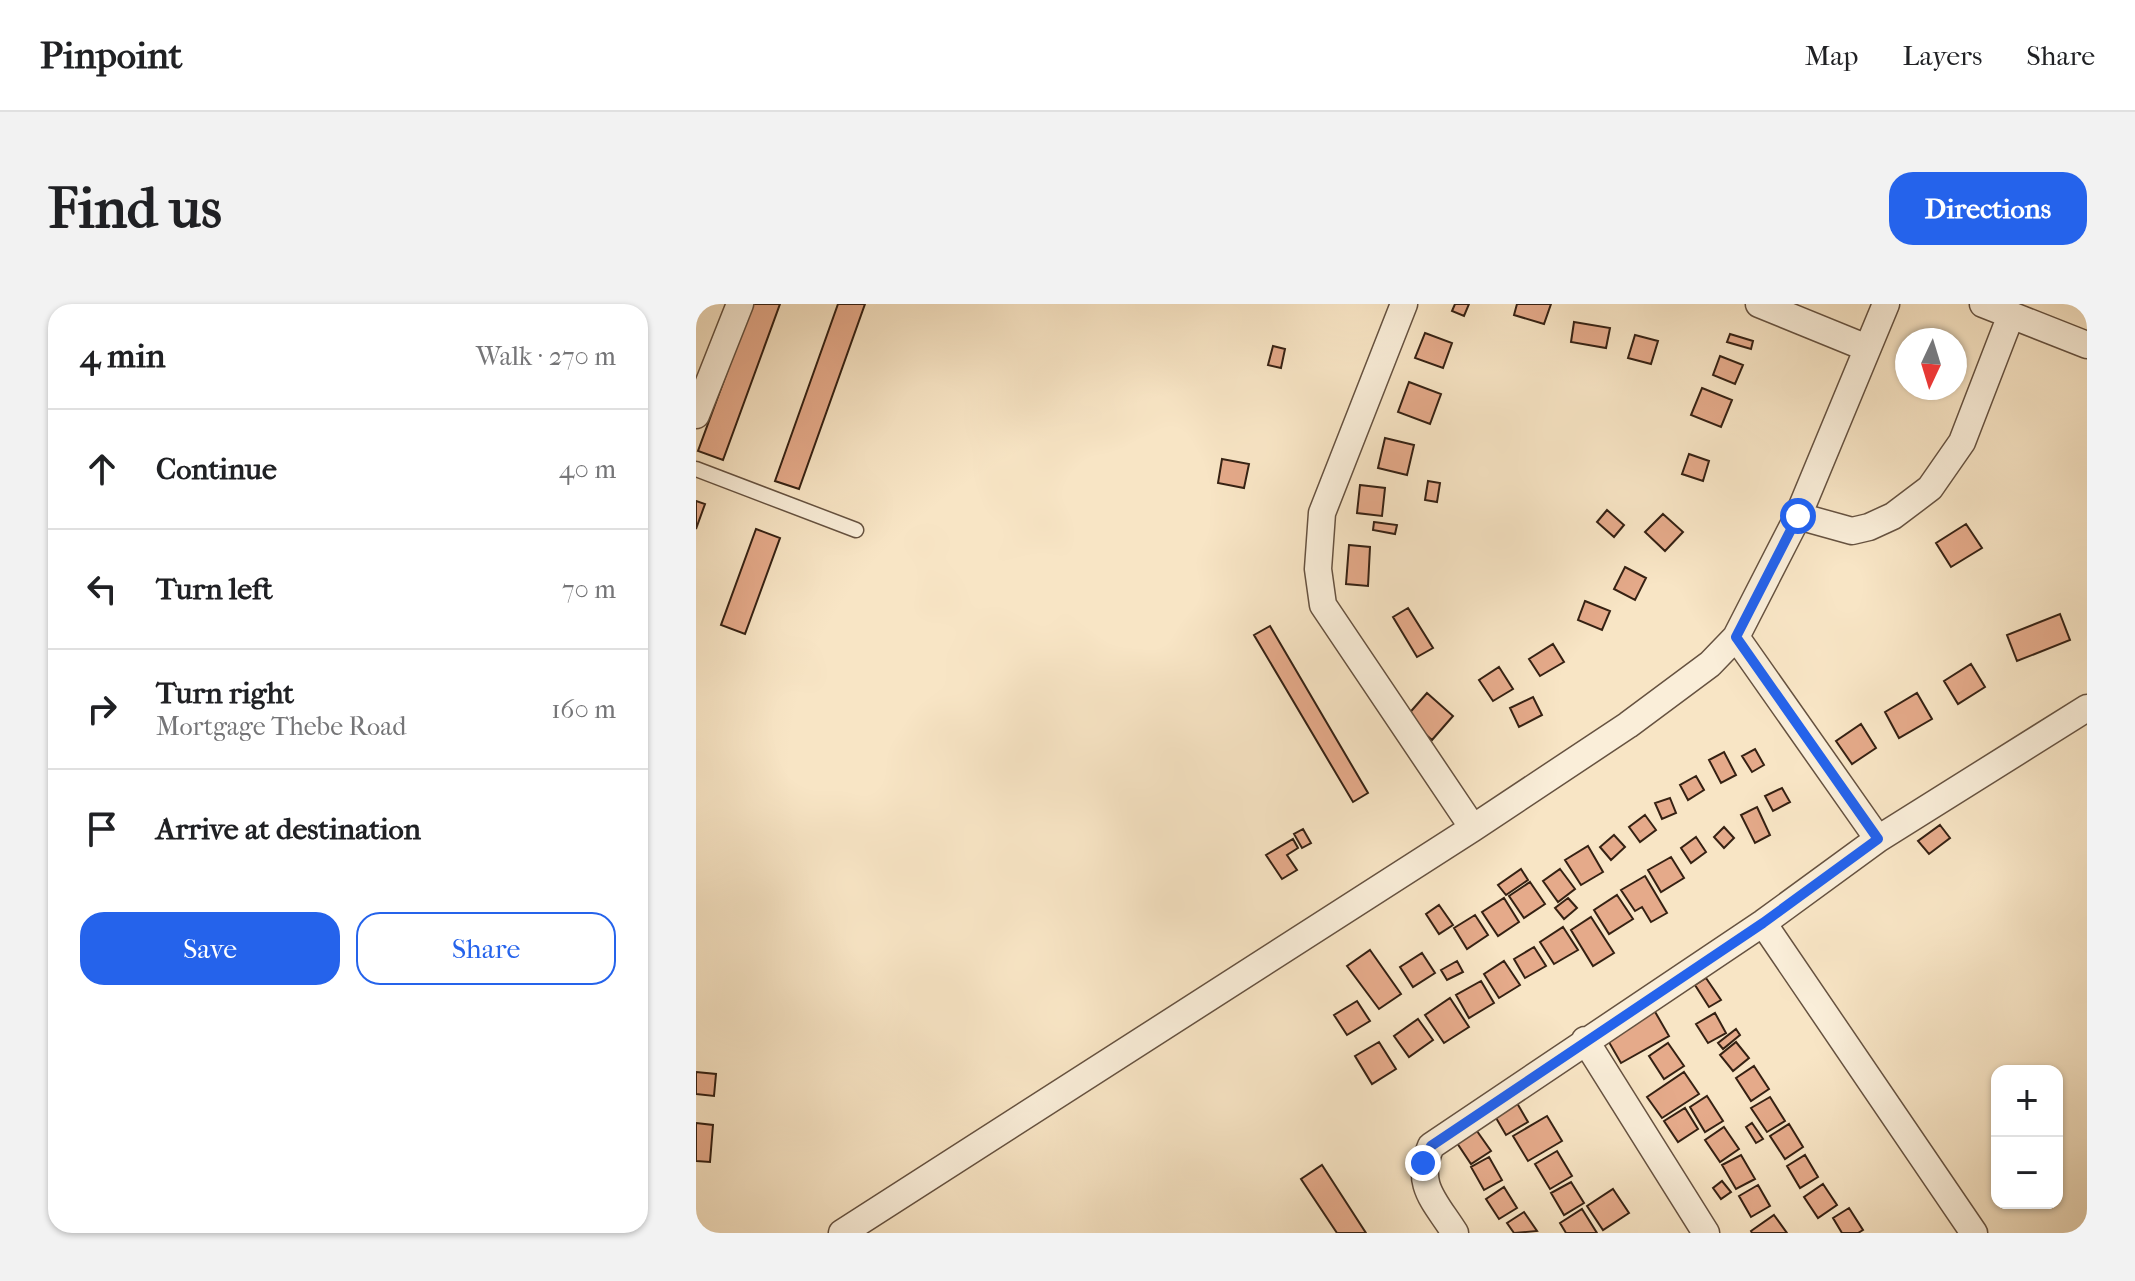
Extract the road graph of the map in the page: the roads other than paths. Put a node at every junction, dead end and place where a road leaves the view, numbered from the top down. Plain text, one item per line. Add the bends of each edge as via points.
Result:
1 (740, 304) edge
2 (1404, 304) edge
3 (1759, 304) edge
4 (1886, 304) edge
5 (1983, 304) edge
6 (2011, 315) junction
7 (2087, 345) edge
8 (1867, 348) junction
9 (696, 415) edge
10 (696, 469) edge
11 (1798, 516) junction
12 (856, 530) dead end
13 (1736, 637) junction
14 (2087, 708) edge
15 (1473, 828) junction
16 (1878, 839) junction
17 (1763, 923) junction
18 (1585, 1040) junction
19 (842, 1233) edge
20 (1455, 1233) edge
21 (1706, 1233) edge
22 (1974, 1233) edge

1 - 9 street
2 - 15 street via 1322,513 1318,569 1323,605
3 - 8 street
4 - 8 street
5 - 6 street
6 - 7 street
6 - 11 street via 1962,442 1930,488 1893,516 1852,531
8 - 11 street
10 - 12 lane
11 - 13 street
13 - 15 street via 1681,688
13 - 16 street
14 - 16 street
15 - 19 street
16 - 17 street
17 - 18 street
17 - 22 street
18 - 20 street via 1431,1146 1423,1163 1424,1181
18 - 21 street

